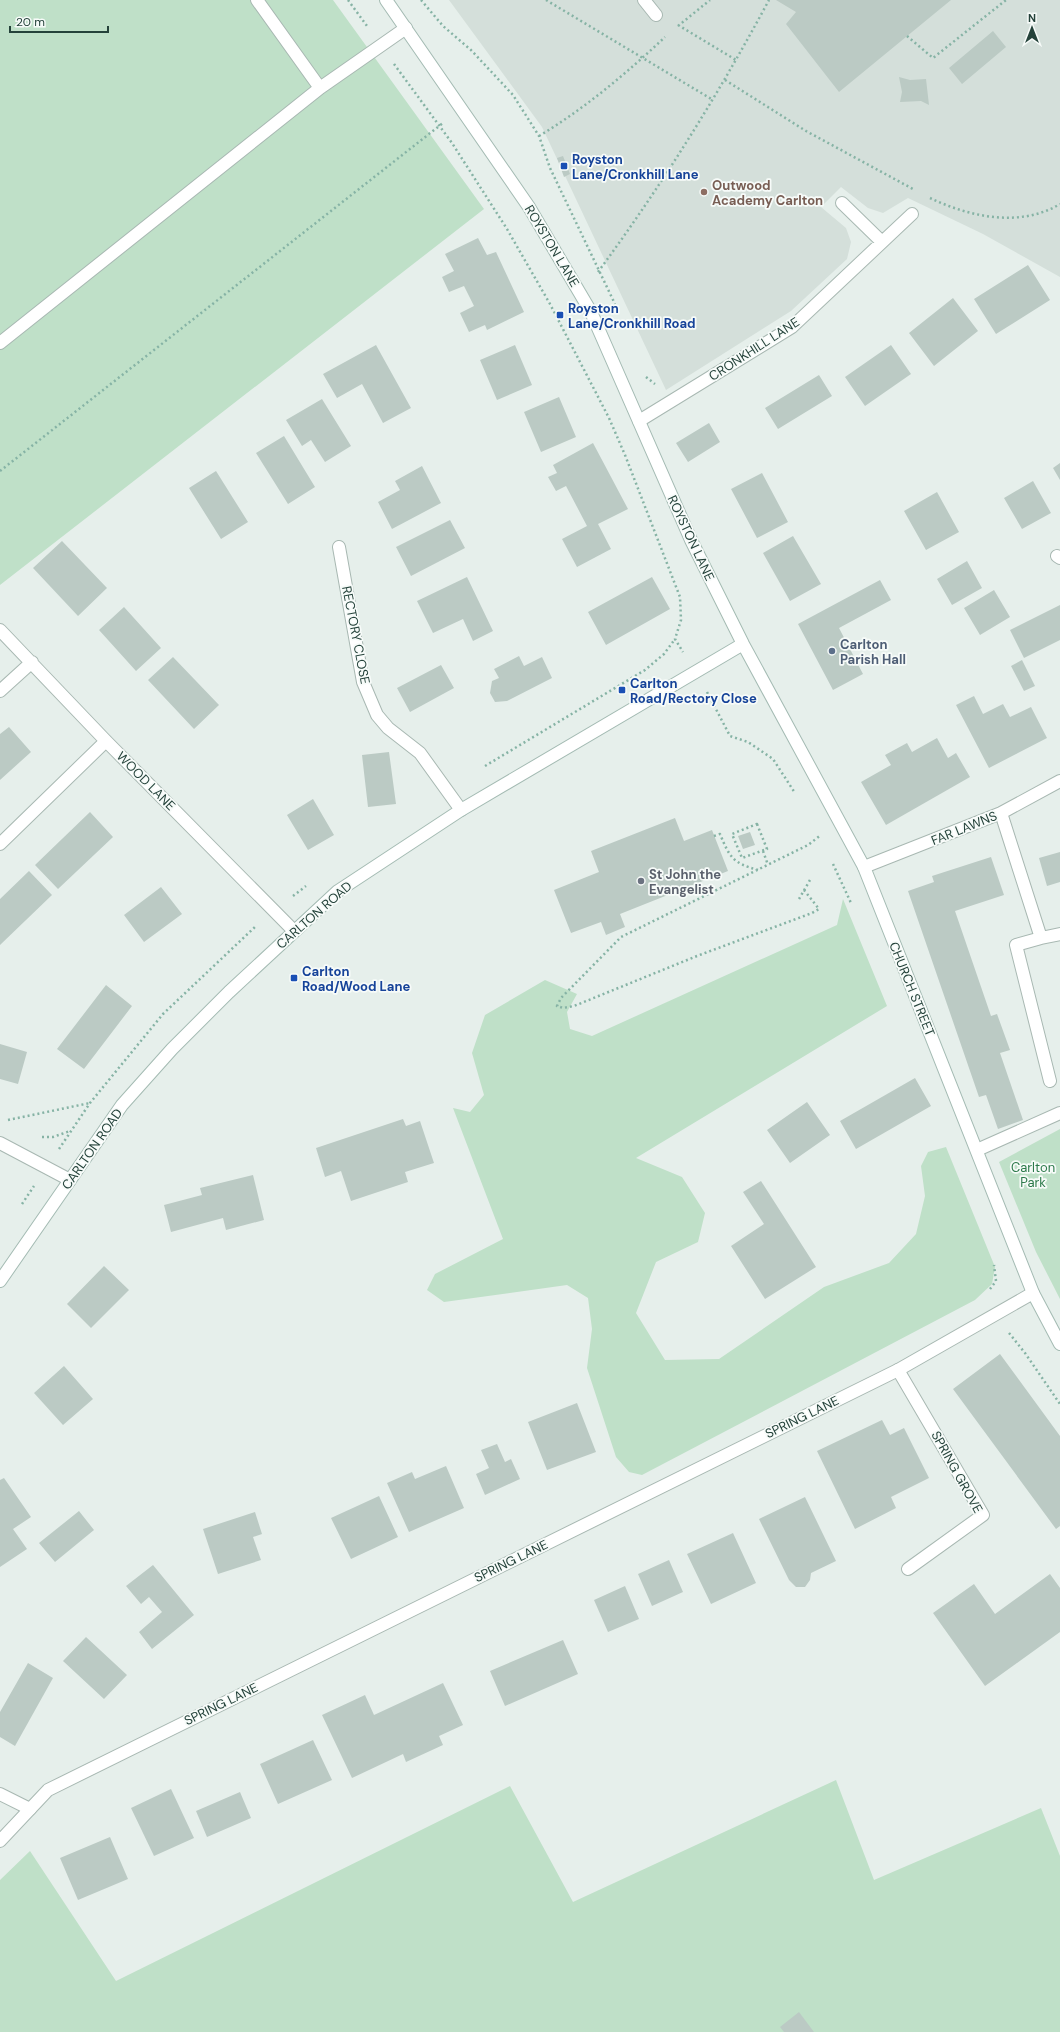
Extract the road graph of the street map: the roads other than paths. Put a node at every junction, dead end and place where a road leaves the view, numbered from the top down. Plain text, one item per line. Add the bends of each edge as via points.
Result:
1 (257, 0) edge
2 (386, 0) edge
3 (644, 0) edge
4 (656, 16) dead end
5 (406, 28) junction
6 (320, 88) junction
7 (842, 203) dead end
8 (912, 214) dead end
9 (882, 242) junction
10 (0, 343) edge
11 (639, 421) junction
12 (340, 546) dead end
13 (0, 630) edge
14 (743, 644) junction
15 (32, 662) junction
16 (0, 691) edge
17 (106, 741) junction
18 (1060, 781) edge
19 (461, 810) junction
20 (1001, 813) junction
21 (0, 844) edge
22 (864, 867) junction
23 (294, 931) junction
24 (1060, 934) edge
25 (1041, 938) junction
26 (1050, 1081) dead end
27 (1060, 1113) edge
28 (0, 1143) edge
29 (977, 1150) junction
30 (70, 1180) junction
31 (0, 1281) edge
32 (1033, 1293) junction
33 (1060, 1344) edge
34 (898, 1370) junction
35 (908, 1569) dead end
36 (0, 1794) edge
37 (30, 1809) junction
38 (0, 1841) edge

1 - 6 street
2 - 5 street, ROYSTON LANE
3 - 4 street
5 - 6 street
5 - 11 street, ROYSTON LANE via 529,207 590,312
6 - 10 street
7 - 9 street
8 - 9 street, CRONKHILL LANE
9 - 11 street, CRONKHILL LANE via 792,327
11 - 14 street, ROYSTON LANE via 691,540
12 - 19 street, RECTORY CLOSE via 363,682 377,715 388,728 420,753
13 - 15 street, WOOD LANE
14 - 19 street, CARLTON ROAD
14 - 22 street, CHURCH STREET
15 - 16 street
15 - 17 street, WOOD LANE
17 - 21 street
17 - 23 street, WOOD LANE
18 - 20 street, FAR LAWNS
19 - 23 street, CARLTON ROAD via 338,891
20 - 22 street, FAR LAWNS
20 - 25 street
22 - 29 street, CHURCH STREET
23 - 30 street, CARLTON ROAD via 172,1048 122,1105
24 - 25 street
25 - 26 street via 1016,946
27 - 29 street
28 - 30 street
29 - 32 street, CHURCH STREET
30 - 31 street, CARLTON ROAD
32 - 33 street, CHURCH STREET
32 - 34 street, SPRING LANE
34 - 35 street, SPRING GROVE via 983,1515
34 - 37 street, SPRING LANE via 48,1790
36 - 37 street
37 - 38 street, SPRING LANE

